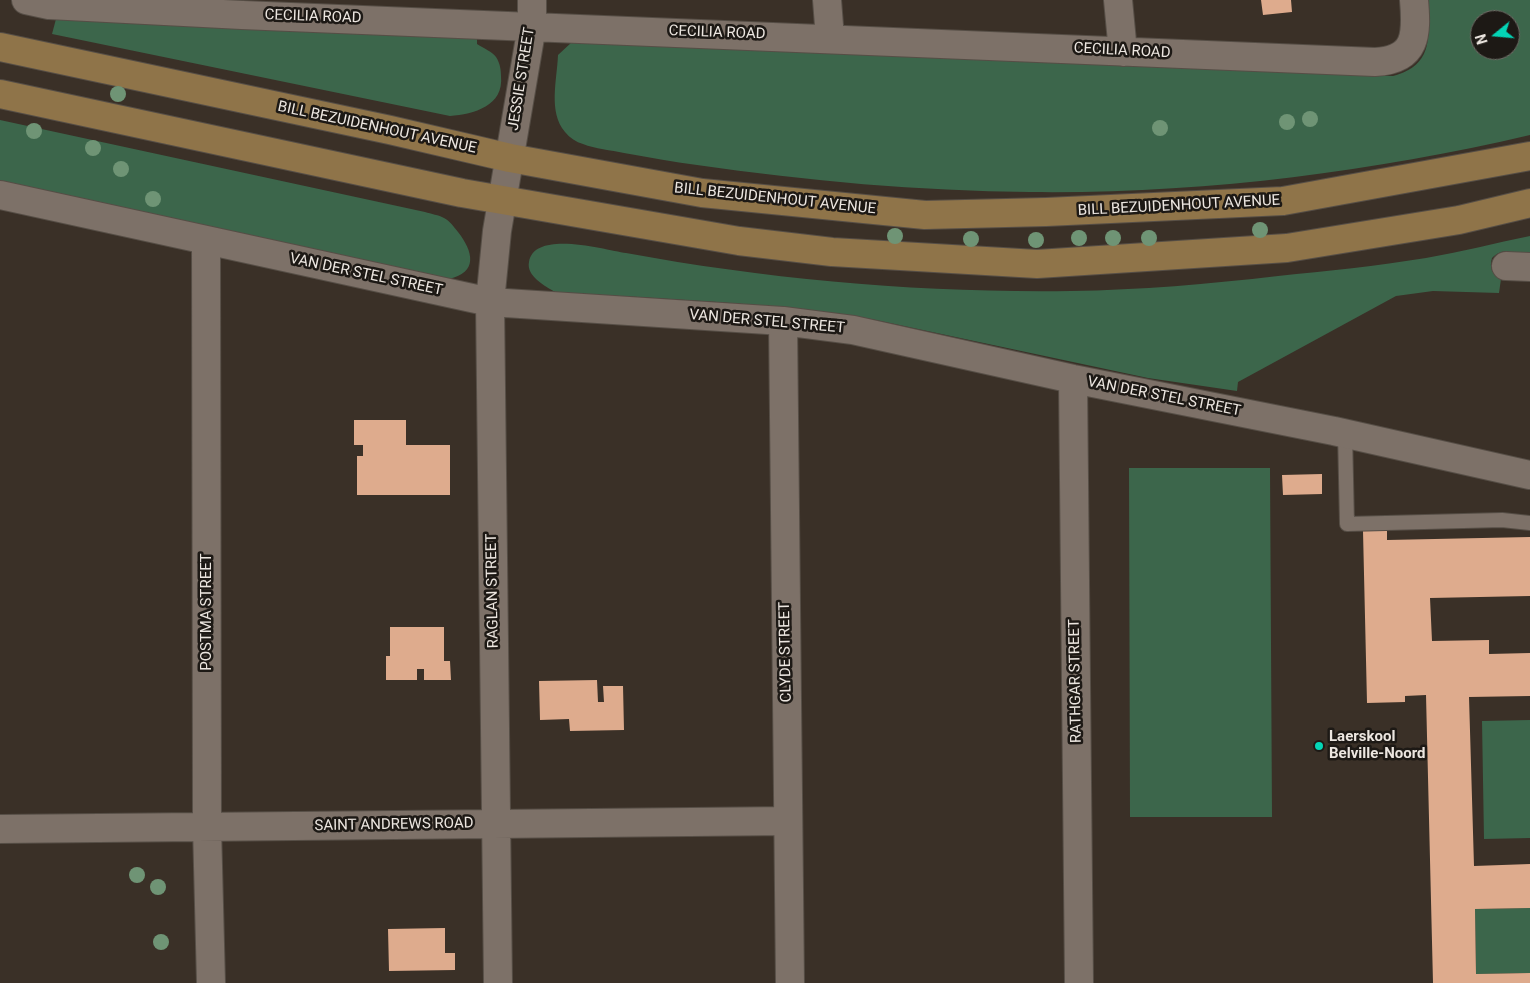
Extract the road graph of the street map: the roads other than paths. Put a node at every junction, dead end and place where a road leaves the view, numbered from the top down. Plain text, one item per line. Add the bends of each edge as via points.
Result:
1 (26, 0) edge
2 (827, 0) edge
3 (1118, 0) edge
4 (1414, 0) edge
5 (242, 7) edge
6 (532, 13) edge
7 (830, 38) junction
8 (0, 47) edge
9 (1123, 52) junction
10 (0, 94) edge
11 (1530, 156) edge
12 (510, 158) junction
13 (0, 195) edge
14 (503, 200) junction
15 (1530, 202) edge
16 (206, 240) junction
17 (490, 302) junction
18 (783, 321) junction
19 (1073, 378) junction
20 (1345, 433) junction
21 (1530, 476) edge
22 (1530, 523) edge
23 (788, 820) junction
24 (496, 824) junction
25 (207, 826) junction
26 (0, 829) edge
27 (211, 983) edge
28 (498, 983) edge
29 (790, 983) edge
30 (1079, 983) edge

1 - 5 street, CECILIA ROAD via 49,5
2 - 7 street
3 - 9 street
4 - 9 street, CECILIA ROAD via 1416,30 1412,41 1397,57 1386,61
5 - 6 street, CECILIA ROAD
6 - 7 street, CECILIA ROAD
6 - 12 street, JESSIE STREET
7 - 9 street, CECILIA ROAD
8 - 12 main road, BILL BEZUIDENHOUT AVENUE
10 - 14 main road
11 - 12 main road, BILL BEZUIDENHOUT AVENUE via 1283,201 924,215 702,193
12 - 14 street, JESSIE STREET
13 - 16 street, VAN DER STEL STREET
14 - 15 main road via 739,241 832,252 1037,264 1287,248 1459,220
14 - 17 street, RAGLAN STREET
16 - 17 street, VAN DER STEL STREET
16 - 25 street, POSTMA STREET
17 - 18 street, VAN DER STEL STREET
17 - 24 street, RAGLAN STREET
18 - 19 street, VAN DER STEL STREET via 853,330
18 - 23 street, CLYDE STREET
19 - 20 street, VAN DER STEL STREET
19 - 30 street, RATHGAR STREET
20 - 21 street, VAN DER STEL STREET
20 - 22 lane via 1347,524 1502,520
23 - 24 street, SAINT ANDREWS ROAD
23 - 29 street, CLYDE STREET
24 - 25 street, SAINT ANDREWS ROAD
24 - 28 street, RAGLAN STREET
25 - 26 street, SAINT ANDREWS ROAD
25 - 27 street, POSTMA STREET

